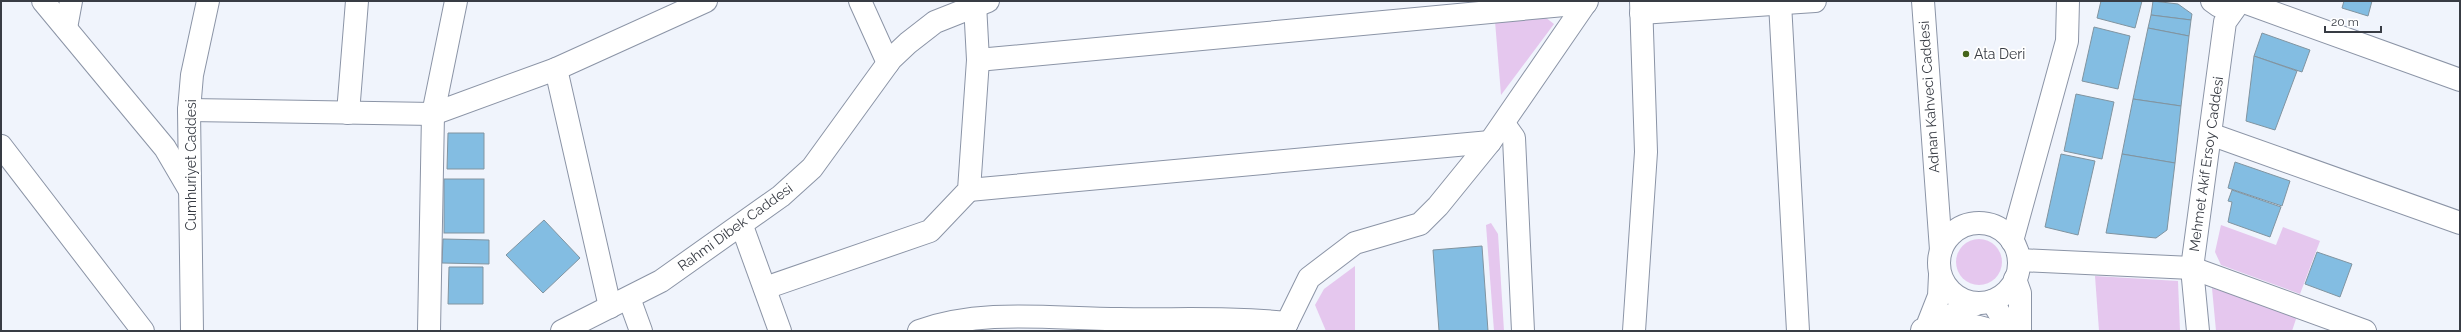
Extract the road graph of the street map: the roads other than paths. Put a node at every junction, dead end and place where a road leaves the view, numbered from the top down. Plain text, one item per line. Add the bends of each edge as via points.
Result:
1 (43, 1) edge
2 (71, 1) edge
3 (208, 1) edge
4 (357, 1) edge
5 (456, 1) edge
6 (706, 1) edge
7 (860, 1) edge
8 (1815, 1) edge
9 (1923, 1) edge
10 (2068, 1) edge
11 (2212, 1) edge
12 (2240, 1) edge
13 (1587, 2) edge
14 (981, 3) edge
15 (1780, 3) junction
16 (1507, 6) edge
17 (1641, 7) edge
18 (66, 28) junction
19 (978, 60) junction
20 (888, 63) junction
21 (556, 69) junction
22 (2460, 80) edge
23 (189, 110) junction
24 (348, 113) junction
25 (433, 114) junction
26 (1504, 124) junction
27 (2210, 134) junction
28 (1490, 142) junction
29 (1, 146) edge
30 (189, 189) junction
31 (969, 190) junction
32 (1936, 192) junction
33 (2460, 223) edge
34 (1967, 225) junction
35 (742, 226) junction
36 (1941, 250) junction
37 (2015, 260) junction
38 (2192, 268) junction
39 (1940, 275) junction
40 (765, 288) junction
41 (629, 298) junction
42 (1986, 302) junction
43 (610, 307) junction
44 (1285, 327) edge
45 (1922, 328) edge
46 (143, 331) edge
47 (192, 331) edge
48 (429, 331) edge
49 (562, 331) edge
50 (641, 331) edge
51 (780, 331) edge
52 (919, 331) edge
53 (1524, 331) edge
54 (1634, 331) edge
55 (1798, 331) edge
56 (1992, 331) edge
57 (2010, 331) edge
58 (2020, 331) edge
59 (2198, 331) edge
60 (2365, 331) edge

1 - 18 street
2 - 18 street
3 - 23 street, Cumhuriyet Caddesi via 192,75
4 - 24 street
5 - 25 street
6 - 21 street
7 - 20 street
8 - 15 street
9 - 32 street, Adnan Kahveci Caddesi
10 - 37 street via 2067,42
11 - 12 street via 2219,6
12 - 22 street
12 - 27 street, Mehmet Akif Ersoy Caddesi via 2225,22
13 - 16 street
13 - 26 street
14 - 19 street
14 - 20 street, Rahmi Dibek Caddesi via 935,22
15 - 17 street
15 - 55 street
16 - 19 street
17 - 54 street via 1646,152
18 - 30 street via 165,148
19 - 31 street
20 - 35 street, Rahmi Dibek Caddesi via 812,168
21 - 25 street
21 - 43 street
23 - 24 street
23 - 30 street, Cumhuriyet Caddesi
24 - 25 street
25 - 48 street
26 - 28 street
26 - 53 street via 1514,138
27 - 33 street
27 - 38 street, Mehmet Akif Ersoy Caddesi
28 - 31 street
28 - 44 street via 1420,224 1355,243 1309,278
29 - 46 street
30 - 47 street, Cumhuriyet Caddesi
31 - 40 street via 930,231
32 - 34 street, Adnan Kahveci Caddesi
32 - 36 street, Adnan Kahveci Caddesi
34 - 36 street via 1956,230
34 - 37 street via 1980,223 2003,232
35 - 40 street
35 - 41 street, Rahmi Dibek Caddesi via 661,281
36 - 39 street
37 - 38 street
37 - 42 street via 2010,288
37 - 58 street via 2020,293
38 - 59 street, Mehmet Akif Ersoy Caddesi
38 - 60 street
39 - 42 street via 1955,296 1967,301
39 - 45 street via 1939,296
40 - 51 street
41 - 43 street, Rahmi Dibek Caddesi
41 - 50 street
42 - 45 street
42 - 57 street
43 - 49 street, Rahmi Dibek Caddesi
44 - 52 street via 1239,318 982,317 939,324
45 - 56 street via 1964,325 1980,326

